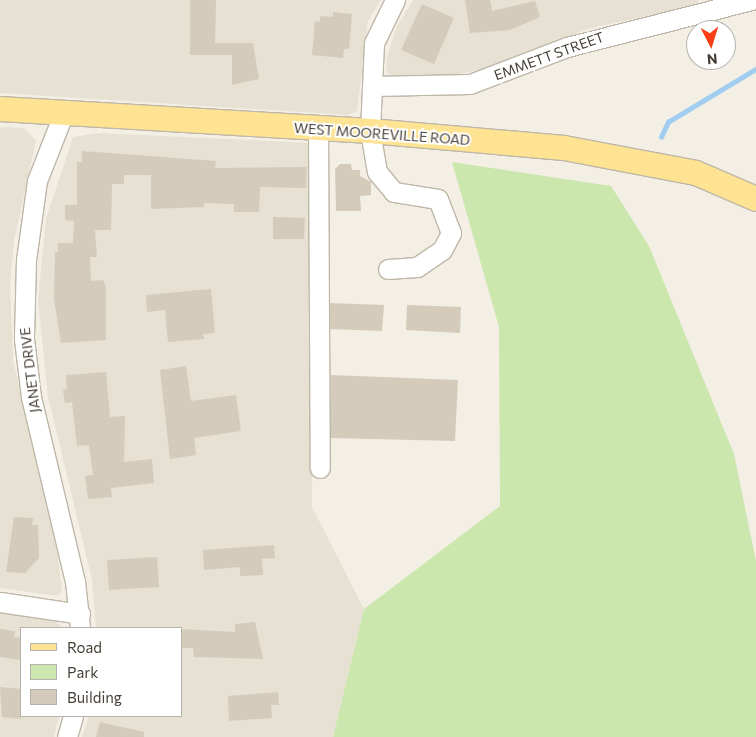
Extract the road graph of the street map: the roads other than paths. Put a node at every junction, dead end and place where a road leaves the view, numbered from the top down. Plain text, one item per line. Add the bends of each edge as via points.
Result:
1 (395, 0) edge
2 (752, 0) edge
3 (372, 86) junction
4 (0, 109) edge
5 (64, 112) junction
6 (318, 128) junction
7 (370, 131) junction
8 (756, 199) edge
9 (388, 269) dead end
10 (320, 468) dead end
11 (0, 602) edge
12 (80, 621) edge
13 (73, 717) edge
14 (67, 737) edge

1 - 3 street via 374,43
2 - 3 street, EMMETT STREET via 566,47 470,84
3 - 7 street
4 - 5 main road, WEST MOOREVILLE ROAD
5 - 6 main road, WEST MOOREVILLE ROAD via 194,124
5 - 12 street, JANET DRIVE via 37,181 26,260 24,339 31,397
6 - 7 main road, WEST MOOREVILLE ROAD
6 - 10 street
7 - 8 main road, WEST MOOREVILLE ROAD via 564,148 696,173
7 - 9 street via 377,172 394,192 438,199 451,233 442,250 417,267
11 - 12 street
13 - 14 street

